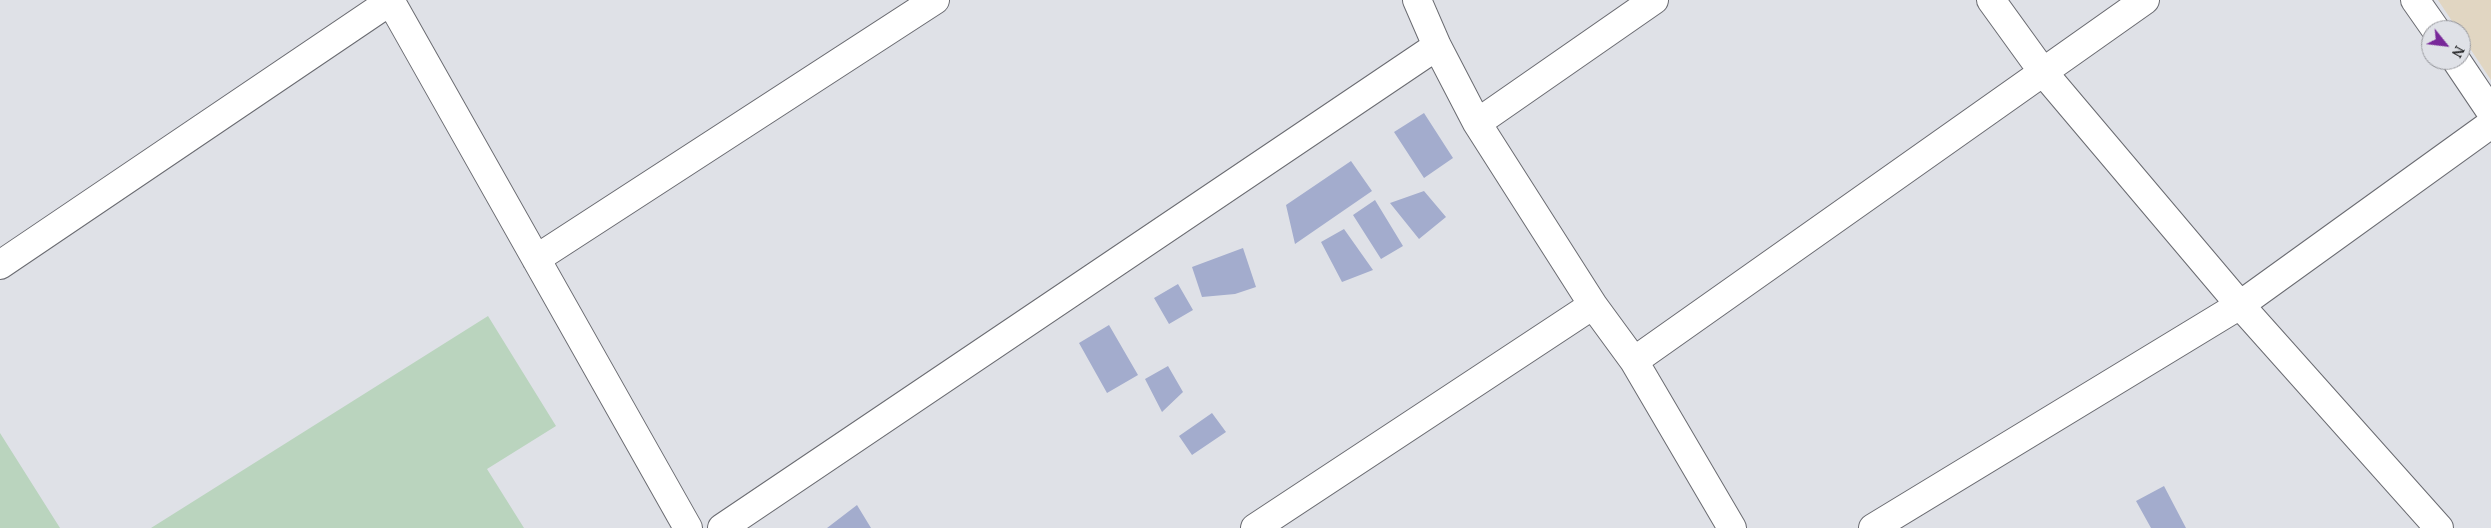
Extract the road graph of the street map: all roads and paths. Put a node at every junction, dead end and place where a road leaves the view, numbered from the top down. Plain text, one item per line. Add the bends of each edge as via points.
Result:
1 (391, 0) edge
2 (935, 0) edge
3 (1417, 0) edge
4 (1654, 0) edge
5 (1991, 0) edge
6 (2145, 0) edge
7 (2415, 0) edge
8 (2429, 20) edge
9 (1437, 46) junction
10 (2463, 70) edge
11 (2043, 72) junction
12 (2491, 112) edge
13 (1477, 122) junction
14 (2491, 124) edge
15 (536, 259) junction
16 (0, 266) edge
17 (1593, 305) junction
18 (2240, 305) junction
19 (1634, 361) junction
20 (688, 528) edge
21 (722, 528) edge
22 (1255, 528) edge
23 (1732, 528) edge
24 (1873, 528) edge
25 (2439, 528) edge

1 - 15 street
1 - 16 street
2 - 15 street
3 - 9 street
4 - 13 street
5 - 11 street
6 - 11 street
7 - 8 street
9 - 13 street
9 - 21 street
10 - 12 street
11 - 18 street
11 - 19 street
13 - 17 street
14 - 18 street
15 - 20 street
17 - 19 street
17 - 22 street
18 - 24 street
18 - 25 street
19 - 23 street

